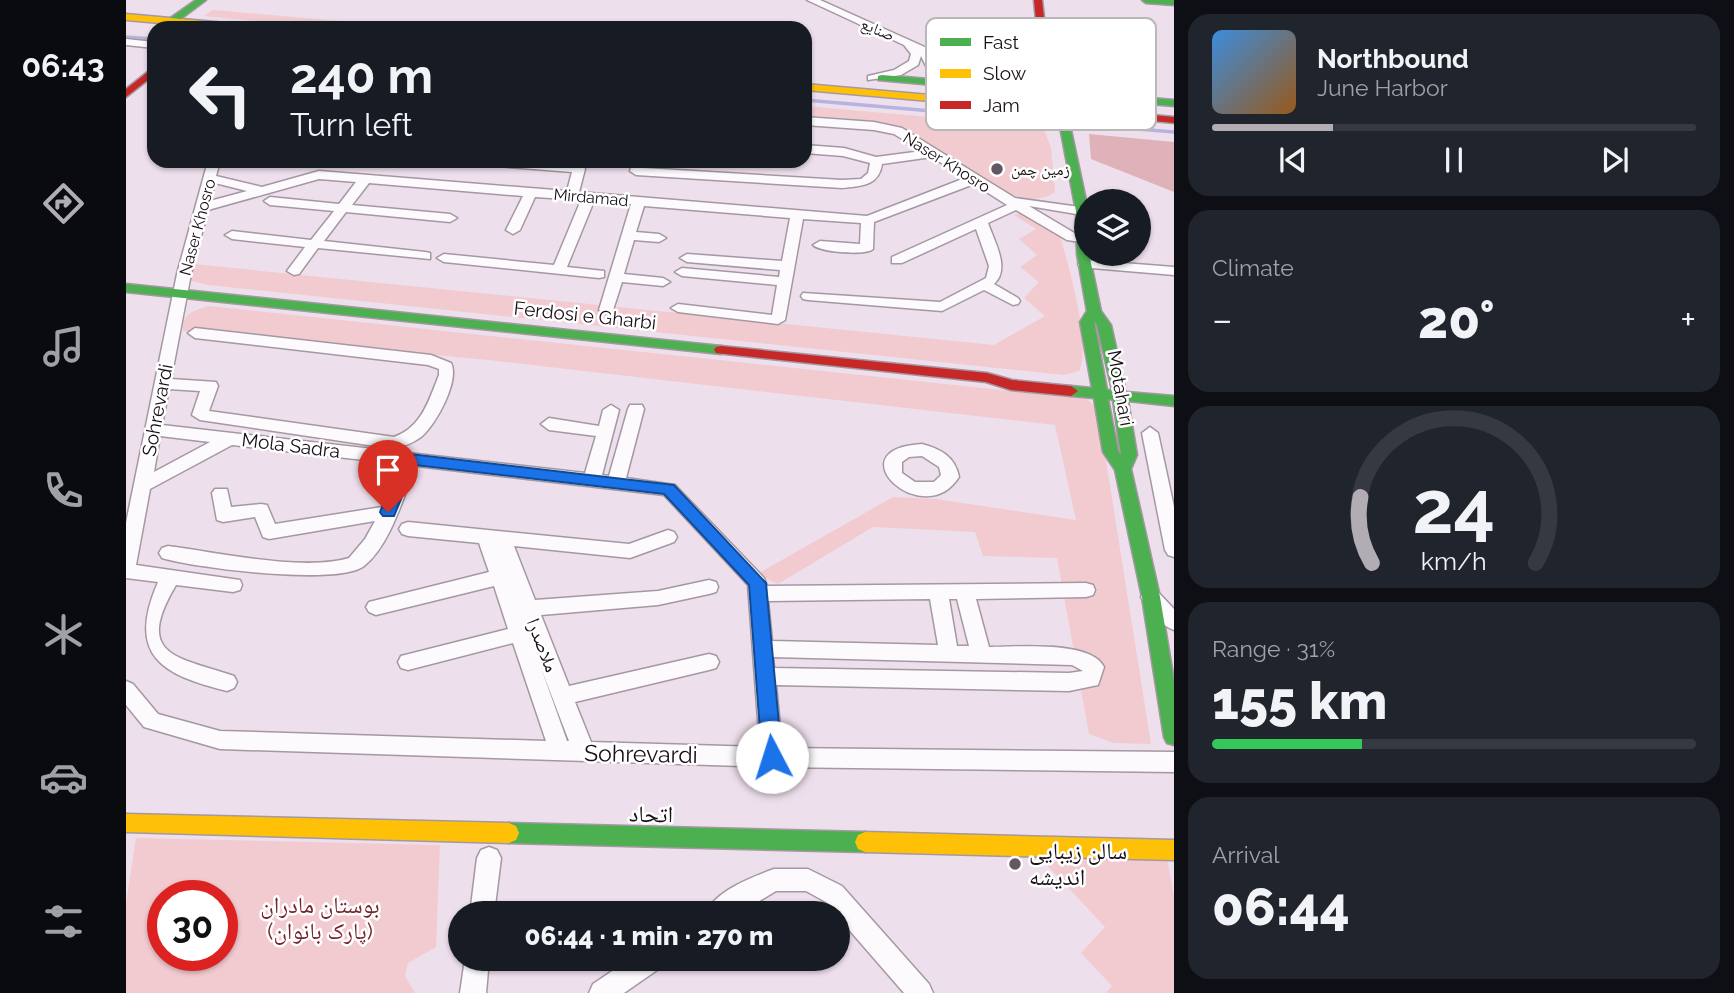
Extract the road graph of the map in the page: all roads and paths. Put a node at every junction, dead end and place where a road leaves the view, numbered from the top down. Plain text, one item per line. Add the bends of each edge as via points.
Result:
1 (182, 0) edge
2 (202, 0) edge
3 (812, 0) edge
4 (1038, 0) edge
5 (1146, 0) edge
6 (1174, 2) edge
7 (126, 17) edge
8 (1041, 18) edge
9 (158, 21) edge
10 (172, 21) edge
11 (147, 22) edge
12 (147, 24) edge
13 (126, 26) edge
14 (906, 41) junction
15 (126, 42) edge
16 (147, 44) edge
17 (926, 56) edge
18 (147, 58) edge
19 (812, 74) edge
20 (126, 75) edge
21 (147, 76) edge
22 (872, 78) junction
23 (926, 81) edge
24 (812, 88) edge
25 (126, 94) edge
26 (926, 101) edge
27 (1156, 101) edge
28 (1174, 103) edge
29 (1156, 119) edge
30 (1174, 120) edge
31 (812, 122) edge
32 (1062, 130) edge
33 (1062, 130) edge
34 (812, 150) edge
35 (936, 153) junction
36 (876, 161) junction
37 (212, 168) edge
38 (347, 168) edge
39 (567, 168) edge
40 (637, 168) edge
41 (342, 176) junction
42 (210, 178) junction
43 (366, 178) junction
44 (975, 180) junction
45 (258, 190) junction
46 (531, 192) junction
47 (572, 195) junction
48 (589, 197) junction
49 (1074, 199) edge
50 (1074, 199) edge
51 (270, 201) dead end
52 (639, 201) junction
53 (1011, 202) junction
54 (204, 207) junction
55 (342, 208) junction
56 (1074, 210) edge
57 (797, 215) junction
58 (450, 218) dead end
59 (868, 220) junction
60 (980, 220) junction
61 (513, 230) dead end
62 (232, 235) dead end
63 (628, 236) junction
64 (659, 238) dead end
65 (1074, 243) edge
66 (315, 244) junction
67 (820, 245) dead end
68 (425, 256) dead end
69 (443, 258) dead end
70 (897, 260) dead end
71 (1151, 265) edge
72 (788, 266) junction
73 (1085, 266) edge
74 (559, 270) junction
75 (294, 271) dead end
76 (1174, 271) edge
77 (599, 274) dead end
78 (616, 277) junction
79 (663, 282) dead end
80 (785, 282) junction
81 (985, 285) junction
82 (126, 288) edge
83 (180, 294) junction
84 (808, 296) dead end
85 (1013, 301) dead end
86 (678, 308) dead end
87 (606, 310) dead end
88 (1094, 312) junction
89 (195, 333) dead end
90 (163, 384) junction
91 (1100, 389) junction
92 (1119, 391) junction
93 (1174, 392) edge
94 (1174, 401) edge
95 (636, 409) dead end
96 (611, 410) dead end
97 (549, 424) dead end
98 (154, 430) junction
99 (604, 432) junction
100 (1150, 433) dead end
101 (230, 439) junction
102 (410, 459) junction
103 (1123, 469) junction
104 (592, 480) junction
105 (615, 483) junction
106 (143, 485) junction
107 (221, 493) dead end
108 (388, 512) junction
109 (408, 529) dead end
110 (494, 536) junction
111 (668, 537) dead end
112 (1174, 550) edge
113 (168, 553) dead end
114 (126, 570) edge
115 (508, 574) junction
116 (171, 577) junction
117 (233, 585) dead end
118 (709, 587) dead end
119 (1086, 590) dead end
120 (938, 592) junction
121 (965, 592) junction
122 (758, 594) junction
123 (1151, 597) junction
124 (376, 607) dead end
125 (529, 608) junction
126 (1174, 622) edge
127 (528, 631) junction
128 (763, 649) junction
129 (949, 654) junction
130 (981, 654) junction
131 (408, 662) dead end
132 (709, 662) dead end
133 (765, 676) junction
134 (227, 682) dead end
135 (126, 690) edge
136 (563, 696) junction
137 (1174, 737) edge
138 (560, 751) junction
139 (584, 752) junction
140 (772, 757) junction
141 (1174, 762) edge
142 (126, 823) edge
143 (1174, 850) edge
144 (489, 858) dead end
145 (484, 901) edge
146 (735, 901) edge
147 (840, 901) edge
148 (850, 912) edge
149 (476, 971) edge
150 (634, 971) edge
151 (473, 993) edge
152 (602, 993) edge
153 (920, 993) edge

1 - 9 main road
2 - 10 main road
3 - 14 street, صنایع
4 - 8 main road, Motahari
5 - 6 main road
7 - 11 main road
12 - 13 main road
14 - 17 street
14 - 22 street via 916,54 914,63 897,73
15 - 16 street
18 - 20 main road
19 - 22 main road
21 - 25 main road
22 - 23 main road
24 - 26 main road
27 - 28 main road
29 - 30 main road
31 - 35 street, Naser Khosro via 889,128
32 - 49 main road, Motahari
33 - 50 main road
34 - 36 street
35 - 36 street
35 - 44 street, Naser Khosro
36 - 40 street via 874,174 864,181 842,184
37 - 42 street, Naser Khosro
38 - 41 street
39 - 47 street via 579,169
41 - 43 street, Mirdamad
41 - 45 street, Mirdamad via 307,176
42 - 45 street
42 - 54 street, Naser Khosro
43 - 46 street, Mirdamad
43 - 55 street
44 - 53 street, Naser Khosro
44 - 59 street, Mirdamad
45 - 54 street, Mirdamad
46 - 47 street, Mirdamad
46 - 61 street
47 - 48 street, Mirdamad
48 - 52 street, Mirdamad
48 - 74 street
51 - 55 street
52 - 57 street, Mirdamad
52 - 63 street
53 - 56 street
53 - 60 street
53 - 65 street, Naser Khosro
54 - 83 street, Naser Khosro
55 - 58 street
55 - 66 street
57 - 59 street, Mirdamad
57 - 72 street
59 - 67 street via 866,248
60 - 70 street
60 - 81 street via 996,266 992,280
62 - 66 street
63 - 64 street
63 - 78 street
66 - 68 street
66 - 75 street
69 - 74 street
71 - 76 street
72 - 80 street
72 - 80 street via 685,265
73 - 88 main road, Motahari
74 - 77 street
78 - 79 street
78 - 87 street
80 - 86 street via 778,320
81 - 84 street via 942,307
81 - 85 street
82 - 83 main road, Ferdosi e Gharbi
83 - 90 street, Sohrevardi
83 - 91 main road, Ferdosi e Gharbi via 1011,385
88 - 91 main road, Motahari via 1087,322
88 - 92 main road, Motahari via 1104,325
89 - 90 street via 431,360 446,366 447,375 422,430 395,443 200,415 210,386
90 - 98 street, Sohrevardi
91 - 92 main road, Ferdosi e Gharbi
91 - 103 main road, Motahari via 1111,452
92 - 93 main road, Ferdosi e Gharbi
92 - 94 main road, Ferdosi e Gharbi
92 - 103 main road, Motahari via 1129,455
95 - 105 street
96 - 99 street
97 - 99 street
98 - 101 street, Mola Sadra
98 - 106 street, Sohrevardi
99 - 104 street
100 - 112 street
101 - 102 street, Mola Sadra
101 - 106 street
102 - 104 street, Mola Sadra
102 - 108 street
103 - 123 main road, Motahari
104 - 105 street, Mola Sadra
105 - 122 street, Mola Sadra via 669,489 757,583
106 - 114 street, Sohrevardi
107 - 108 street via 223,516 261,510 268,533
108 - 113 street via 354,563 325,570
109 - 110 street
110 - 111 street via 629,551
110 - 115 street, ملاصدرا
114 - 116 street
115 - 124 street
115 - 125 street, ملاصدرا
115 - 127 street
116 - 117 street
116 - 134 street via 156,601 148,627 156,650 176,668
118 - 125 street via 658,598
119 - 121 street
120 - 121 street
120 - 122 street
120 - 129 street
121 - 130 street
122 - 128 street, Mola Sadra
123 - 126 street
123 - 137 main road, Motahari
125 - 127 street, ملاصدرا
127 - 131 street
127 - 136 street, ملاصدرا
127 - 138 street
128 - 129 street
128 - 133 street, Mola Sadra
129 - 130 street
130 - 133 street via 1075,657 1094,667 1091,679 1069,682
132 - 136 street
133 - 140 street, Mola Sadra
135 - 138 street, Sohrevardi via 151,721 220,740
136 - 139 street, ملاصدرا
138 - 139 street, Sohrevardi
139 - 140 street, Sohrevardi
140 - 141 street, Sohrevardi
142 - 143 main road, اتحاد
144 - 145 street
146 - 147 street via 774,880 808,880
148 - 153 street
149 - 151 street
150 - 152 street

